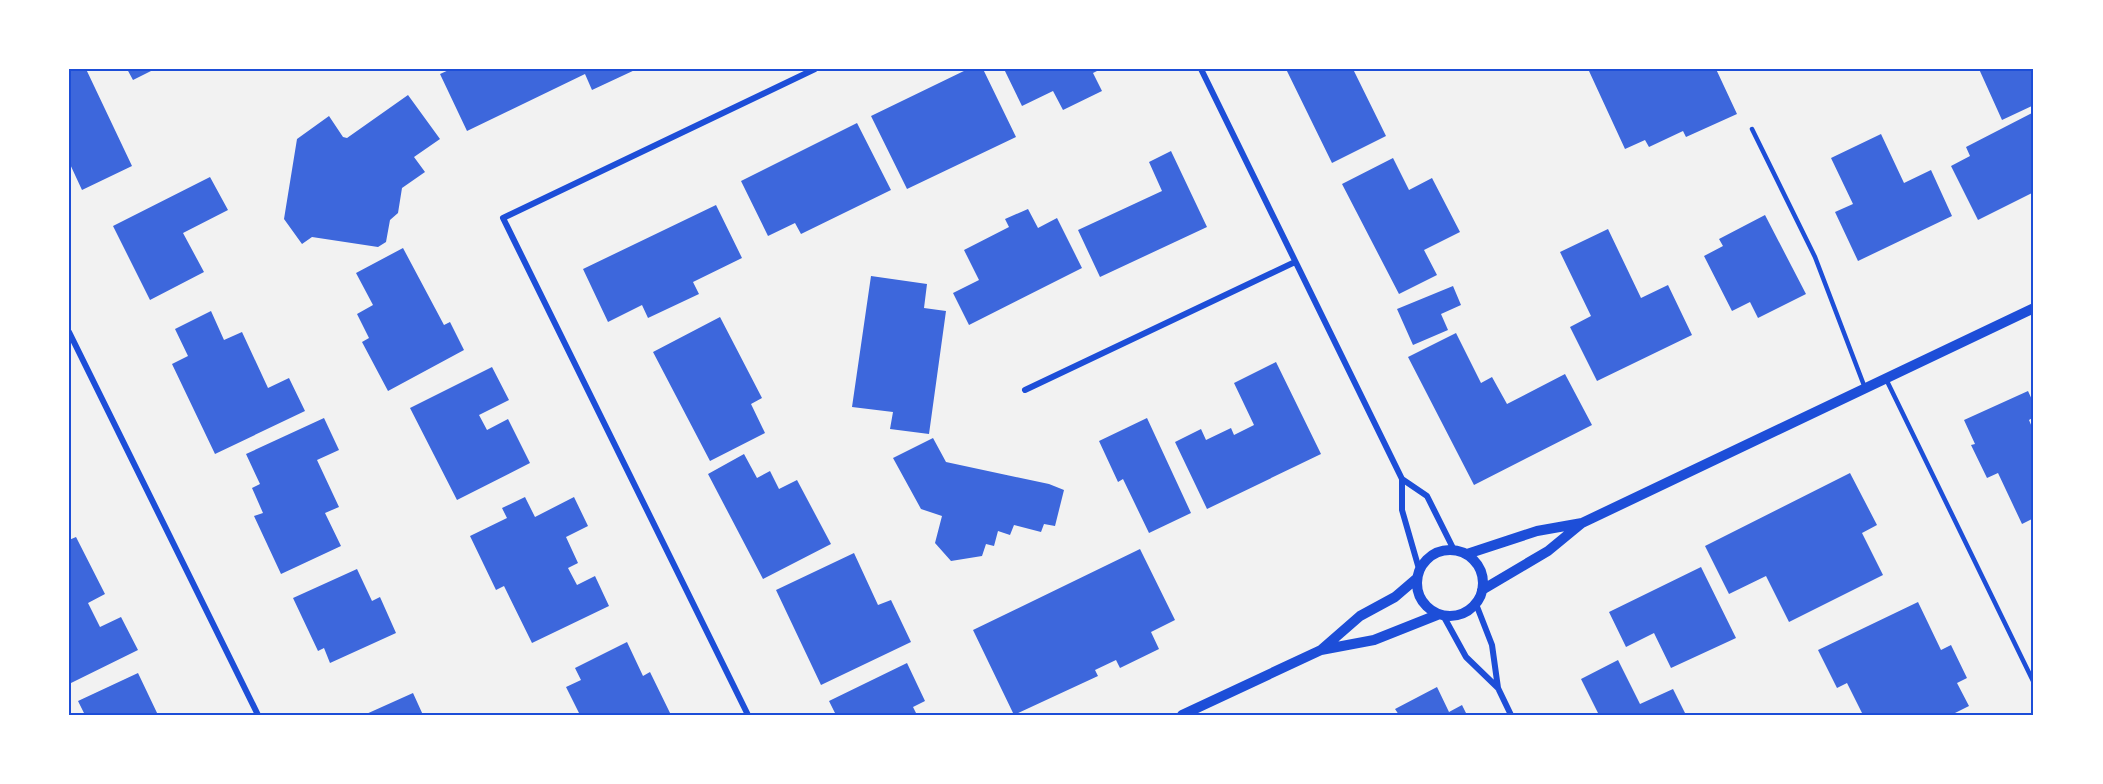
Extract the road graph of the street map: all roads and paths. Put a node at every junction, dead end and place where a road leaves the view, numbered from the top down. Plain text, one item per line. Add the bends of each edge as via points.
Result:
1 (815, 69) edge
2 (1201, 69) edge
3 (1752, 129) dead end
4 (1295, 262) junction
5 (2034, 308) edge
6 (69, 332) edge
7 (1886, 379) junction
8 (1865, 388) junction
9 (1025, 390) dead end
10 (1402, 479) junction
11 (1582, 523) junction
12 (1454, 550) junction
13 (1467, 554) junction
14 (1418, 574) junction
15 (1482, 590) junction
16 (1476, 604) junction
17 (1441, 616) junction
18 (1321, 650) junction
19 (2034, 683) edge
20 (1498, 688) junction
21 (258, 715) edge
22 (748, 715) edge
23 (1182, 715) edge
24 (1511, 715) edge

1 - 22 street via 503,218
2 - 4 street
3 - 8 lane via 1815,257
4 - 9 street
4 - 10 street
5 - 7 street
6 - 21 street
7 - 8 street
7 - 19 lane
8 - 11 street
10 - 12 street via 1427,495
10 - 14 street via 1402,510
11 - 13 street via 1537,531
11 - 15 street via 1548,551
12 - 13 street
12 - 14 street via 1434,554
13 - 15 street via 1482,574
14 - 17 street via 1418,597
14 - 18 street via 1395,597 1360,616
15 - 16 street
16 - 17 street via 1462,614
16 - 20 street via 1492,645
17 - 18 street via 1374,640
17 - 20 street via 1466,657
18 - 23 street
20 - 24 street

